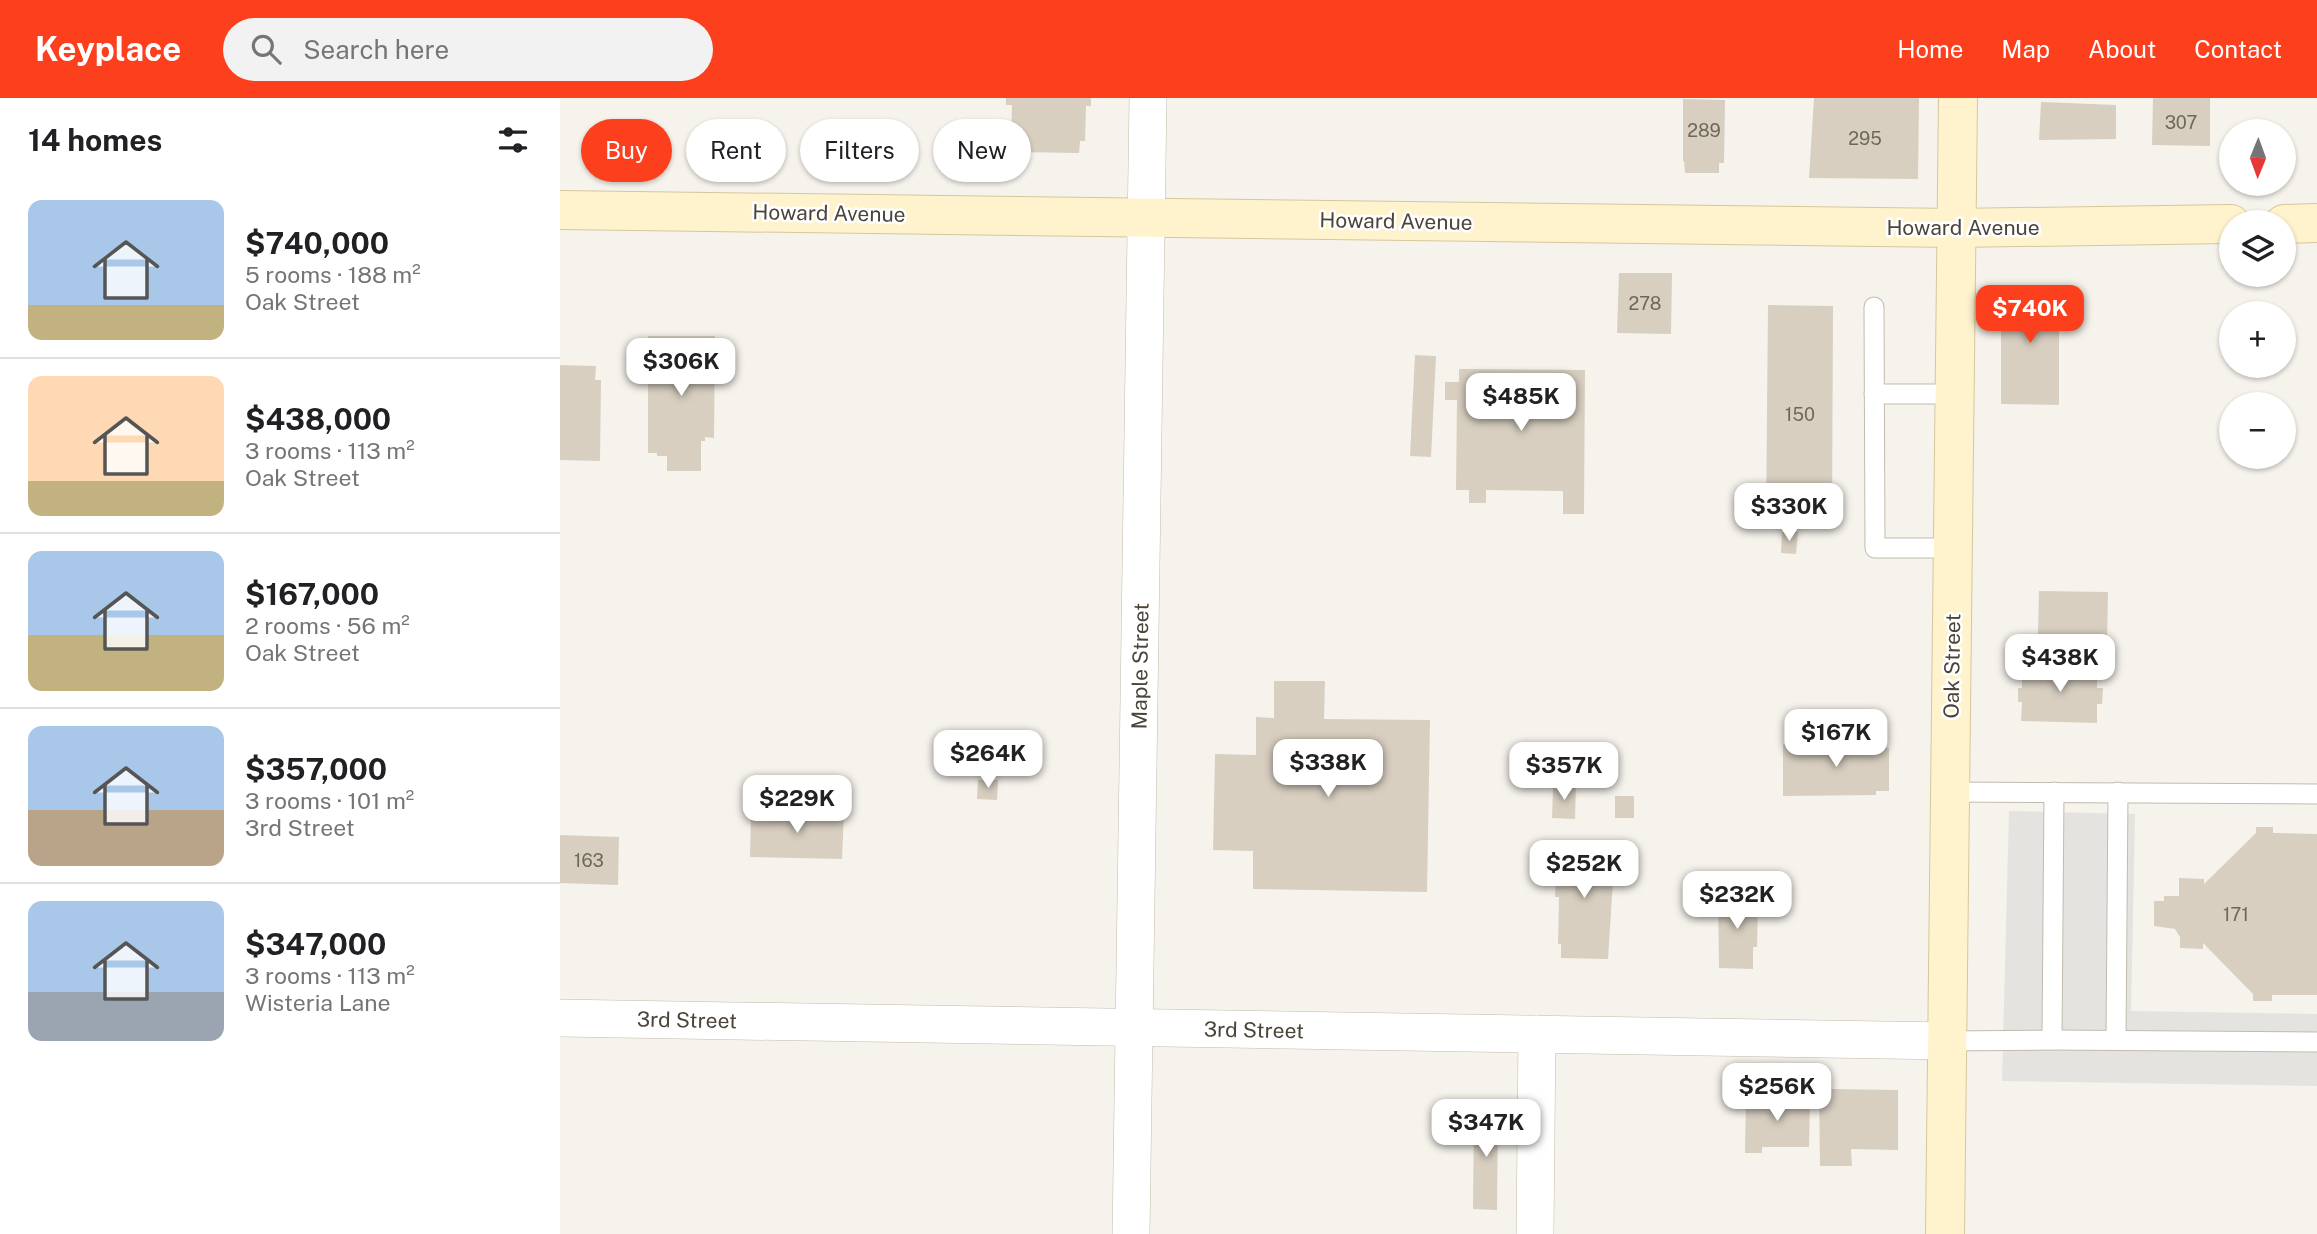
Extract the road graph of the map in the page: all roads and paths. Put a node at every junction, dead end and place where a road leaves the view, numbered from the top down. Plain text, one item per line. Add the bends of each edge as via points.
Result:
1 (1148, 98) edge
2 (1958, 98) edge
3 (560, 210) edge
4 (1147, 218) junction
5 (2296, 223) edge
6 (2317, 223) edge
7 (2219, 224) edge
8 (1956, 228) junction
9 (1874, 307) dead end
10 (1874, 394) junction
11 (1954, 394) junction
12 (1953, 548) junction
13 (1950, 792) junction
14 (2054, 792) junction
15 (2118, 793) junction
16 (2317, 793) edge
17 (560, 1018) edge
18 (1134, 1028) junction
19 (1537, 1034) junction
20 (2052, 1040) junction
21 (2116, 1040) junction
22 (1948, 1041) junction
23 (2317, 1042) edge
24 (1131, 1234) edge
25 (1535, 1234) edge
26 (1945, 1234) edge

1 - 4 street, Maple Street
2 - 8 main road, Oak Street
3 - 4 main road, Howard Avenue
4 - 8 main road, Howard Avenue
4 - 18 street, Maple Street
5 - 6 main road
7 - 8 main road, Howard Avenue
8 - 11 main road, Oak Street
9 - 10 lane
10 - 11 lane
10 - 12 lane via 1875,548
11 - 12 main road, Oak Street
12 - 13 main road, Oak Street
13 - 14 lane
13 - 22 main road, Oak Street
14 - 15 lane
14 - 20 lane
15 - 16 lane
15 - 21 lane
17 - 18 street, 3rd Street
18 - 19 street, 3rd Street
18 - 24 street, Maple Street
19 - 22 street, 3rd Street
19 - 25 street
20 - 21 lane
20 - 22 lane
21 - 23 lane
22 - 26 main road, Oak Street

